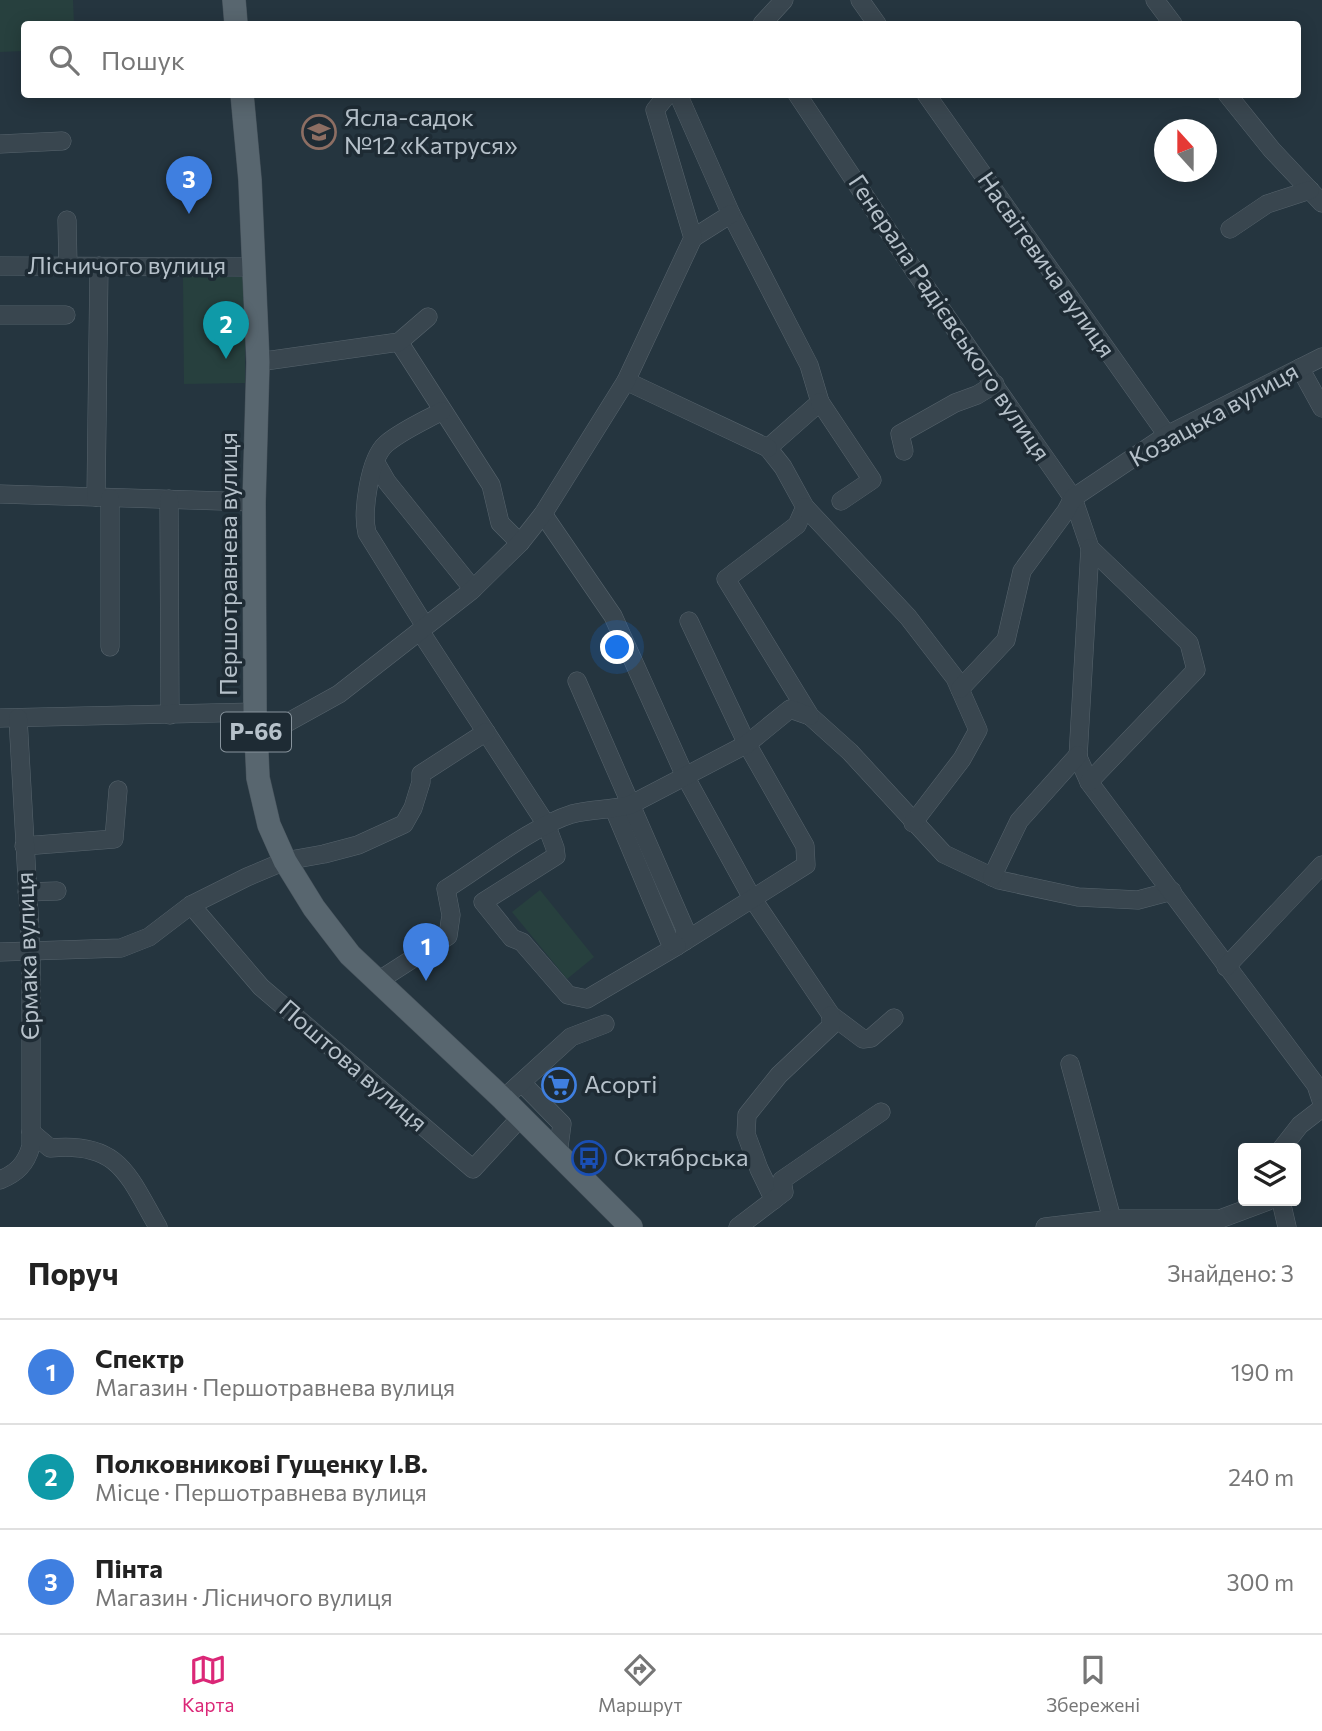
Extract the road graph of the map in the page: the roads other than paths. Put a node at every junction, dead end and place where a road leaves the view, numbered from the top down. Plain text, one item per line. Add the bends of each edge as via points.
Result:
1 (234, 0) edge
2 (784, 0) edge
3 (860, 0) edge
4 (1155, 0) edge
5 (236, 21) edge
6 (765, 21) edge
7 (875, 21) edge
8 (1171, 21) edge
9 (242, 98) edge
10 (665, 98) edge
11 (680, 98) edge
12 (800, 98) edge
13 (929, 98) edge
14 (1230, 98) edge
15 (62, 141) dead end
16 (0, 144) edge
17 (1316, 197) edge
18 (731, 214) junction
19 (67, 220) dead end
20 (1230, 229) dead end
21 (693, 238) junction
22 (0, 266) edge
23 (68, 266) junction
24 (99, 266) junction
25 (254, 267) junction
26 (0, 315) edge
27 (66, 316) dead end
28 (428, 317) dead end
29 (400, 342) junction
30 (1322, 357) edge
31 (258, 362) junction
32 (1300, 368) junction
33 (626, 382) junction
34 (995, 384) junction
35 (820, 402) junction
36 (1322, 408) edge
37 (442, 411) junction
38 (1167, 435) junction
39 (768, 448) junction
40 (904, 451) dead end
41 (376, 463) junction
42 (0, 494) edge
43 (103, 498) junction
44 (1073, 498) junction
45 (169, 499) junction
46 (841, 501) dead end
47 (254, 502) junction
48 (805, 507) junction
49 (543, 514) junction
50 (520, 543) junction
51 (1090, 548) junction
52 (473, 589) junction
53 (689, 621) dead end
54 (423, 629) junction
55 (110, 647) dead end
56 (577, 681) dead end
57 (960, 689) junction
58 (255, 712) junction
59 (170, 715) junction
60 (810, 716) junction
61 (9, 718) edge
62 (486, 732) junction
63 (256, 740) junction
64 (747, 744) junction
65 (1078, 755) junction
66 (685, 776) junction
67 (1089, 782) junction
68 (118, 790) dead end
69 (622, 807) junction
70 (913, 822) junction
71 (547, 824) junction
72 (24, 846) junction
73 (285, 861) junction
74 (1322, 865) edge
75 (992, 877) junction
76 (57, 891) dead end
77 (1172, 891) junction
78 (27, 892) junction
79 (752, 898) junction
80 (191, 905) junction
81 (681, 944) junction
82 (31, 950) junction
83 (0, 951) edge
84 (1226, 967) junction
85 (378, 981) junction
86 (831, 1016) junction
87 (894, 1018) dead end
88 (605, 1024) dead end
89 (1070, 1064) dead end
90 (522, 1083) junction
91 (503, 1099) junction
92 (1322, 1106) edge
93 (881, 1112) dead end
94 (521, 1117) junction
95 (31, 1132) junction
96 (1286, 1143) edge
97 (558, 1154) junction
98 (0, 1180) edge
99 (774, 1199) junction
100 (1255, 1206) edge
101 (1282, 1206) edge
102 (1112, 1219) junction
103 (158, 1227) edge
104 (631, 1227) edge
105 (738, 1227) edge
106 (1045, 1227) edge
107 (1287, 1227) edge

1 - 5 main road
2 - 6 street
3 - 7 street
4 - 8 street
9 - 25 main road, Першотравнева вулиця / Р-66
10 - 21 street via 655,110
11 - 18 street
12 - 34 street, Генерала Радієвського вулиця
13 - 38 street, Насвітевича вулиця
14 - 17 street
15 - 16 street
17 - 20 street via 1267,204
18 - 21 street
18 - 35 street via 809,365
19 - 23 street
21 - 33 street
22 - 23 street, Лісничого вулиця
23 - 24 street, Лісничого вулиця
24 - 25 street, Лісничого вулиця
24 - 43 street
25 - 31 main road, Першотравнева вулиця / Р-66
26 - 27 street
28 - 29 street
29 - 31 street
29 - 37 street
30 - 32 street, Козацька вулиця
31 - 47 main road, Першотравнева вулиця / Р-66
32 - 36 street
32 - 38 street, Козацька вулиця
33 - 39 street
33 - 49 street
34 - 40 street via 900,435
34 - 44 street, Генерала Радієвського вулиця
35 - 39 street
35 - 46 street via 872,480
37 - 41 street via 387,443
37 - 50 street via 491,485 500,523
38 - 44 street, Козацька вулиця
39 - 48 street
41 - 52 street
41 - 54 street via 366,491 367,533
42 - 43 street
43 - 45 street
43 - 55 street
44 - 51 street, Генерала Радієвського вулиця
44 - 57 street via 1022,571 1006,640
45 - 47 street
45 - 59 street
47 - 58 main road, Першотравнева вулиця / Р-66
48 - 57 street via 908,617
48 - 60 street via 797,526 726,579
49 - 50 street
49 - 66 street via 613,616
50 - 52 street
51 - 65 street, Генерала Радієвського вулиця
51 - 67 street, Генерала Радієвського вулиця via 1189,643 1196,670
52 - 54 street
53 - 64 street
54 - 62 street
54 - 63 street via 340,694
56 - 69 street
57 - 70 street via 978,730 962,759
58 - 59 street
58 - 63 main road, Першотравнева вулиця / Р-66
59 - 61 street
60 - 64 street via 790,709
60 - 70 street via 850,752
61 - 72 street, Єрмака вулиця
62 - 71 street
62 - 73 street via 421,774 404,824 358,845
63 - 73 main road, Першотравнева вулиця / Р-66 via 258,778 269,825
64 - 66 street
64 - 79 street via 805,846 806,865
65 - 67 street, Генерала Радієвського вулиця
65 - 75 street via 1019,821
66 - 69 street
66 - 79 street
67 - 77 street, Генерала Радієвського вулиця
68 - 72 street via 114,839
69 - 71 street via 574,814
69 - 81 street via 669,940
70 - 75 street via 944,854
71 - 81 street via 555,856 482,902 568,995 587,999
71 - 85 street via 446,889 451,915 448,936
72 - 78 street, Єрмака вулиця
73 - 80 street
73 - 85 main road, Першотравнева вулиця / Р-66 via 314,908
74 - 84 street
75 - 77 street via 1078,897 1138,900
76 - 78 street
77 - 84 street, Генерала Радієвського вулиця
78 - 82 street, Єрмака вулиця
79 - 81 street
79 - 86 street
80 - 82 street via 149,937 121,948
80 - 94 street, Поштова вулиця via 261,987 473,1170
82 - 83 street
82 - 95 street, Єрмака вулиця
84 - 92 street, Генерала Радієвського вулиця via 1316,1085
85 - 91 main road, Першотравнева вулиця / Р-66
86 - 87 street via 863,1039 872,1038
86 - 99 street via 831,1026 779,1075 747,1115 746,1134
88 - 90 street via 571,1037
89 - 102 street
90 - 91 street
90 - 97 street via 562,1124
91 - 94 main road, Першотравнева вулиця / Р-66
92 - 96 street
93 - 99 street via 782,1180 784,1192
94 - 97 main road, Першотравнева вулиця / Р-66
95 - 98 street, Єрмака вулиця via 27,1159
95 - 103 street via 50,1148 71,1146 102,1152 126,1173
97 - 104 main road, Першотравнева вулиця / Р-66
99 - 105 street
100 - 102 street via 1220,1219
101 - 107 street
102 - 106 street

